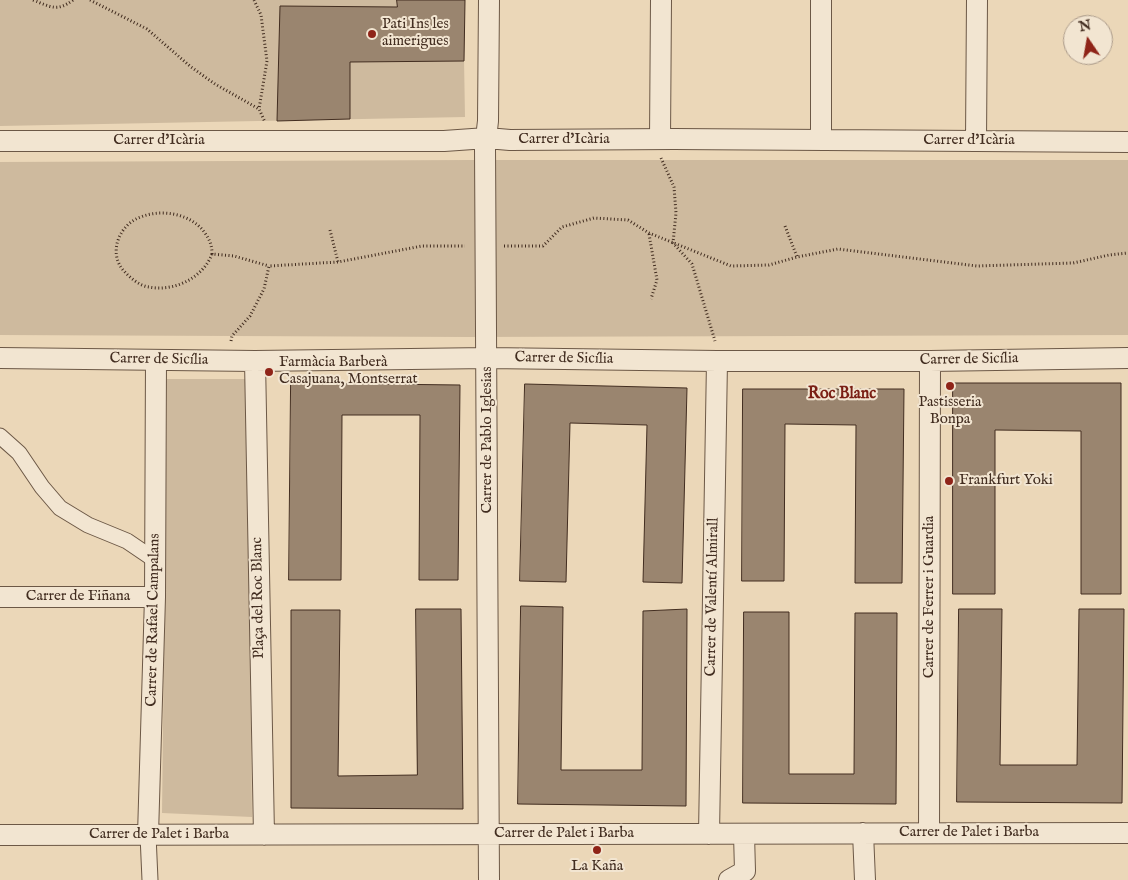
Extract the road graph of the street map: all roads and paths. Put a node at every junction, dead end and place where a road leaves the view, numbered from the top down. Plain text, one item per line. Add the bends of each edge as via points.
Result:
1 (33, 0) edge
2 (73, 0) edge
3 (90, 0) edge
4 (254, 0) edge
5 (489, 0) edge
6 (661, 0) edge
7 (821, 0) edge
8 (977, 0) edge
9 (260, 110) junction
10 (487, 138) junction
11 (660, 139) junction
12 (0, 140) edge
13 (821, 140) junction
14 (272, 141) junction
15 (976, 141) junction
16 (1128, 142) edge
17 (785, 226) dead end
18 (330, 230) dead end
19 (649, 233) junction
20 (673, 243) junction
21 (487, 246) junction
22 (1128, 253) edge
23 (212, 254) junction
24 (797, 257) junction
25 (338, 262) junction
26 (269, 266) junction
27 (651, 299) dead end
28 (0, 358) edge
29 (488, 358) junction
30 (1128, 358) edge
31 (156, 360) junction
32 (228, 361) junction
33 (255, 361) junction
34 (717, 361) junction
35 (930, 361) junction
36 (0, 436) edge
37 (155, 560) junction
38 (0, 596) edge
39 (155, 597) junction
40 (863, 833) junction
41 (929, 833) junction
42 (1128, 833) edge
43 (488, 834) junction
44 (709, 834) junction
45 (744, 834) junction
46 (0, 835) edge
47 (148, 835) junction
48 (264, 835) junction
49 (150, 880) edge
50 (489, 880) edge
51 (729, 880) edge
52 (865, 880) edge

1 - 2 path via 56,9
3 - 9 path via 147,29 191,67
4 - 9 path via 261,15 267,60
5 - 10 street, Carrer de Pablo Iglesias
6 - 11 street
7 - 13 street
8 - 15 street
9 - 14 path
10 - 11 street, Carrer d'Icària
10 - 14 street, Carrer d'Icària
10 - 21 street, Carrer de Pablo Iglesias
11 - 13 street, Carrer d'Icària
11 - 20 path via 662,161 674,187
12 - 14 street, Carrer d'Icària
13 - 15 street, Carrer d'Icària
15 - 16 street, Carrer d'Icària
17 - 24 path
18 - 25 path
19 - 20 path
19 - 21 path via 628,220 594,218 562,227 543,246
19 - 27 path via 657,280
20 - 24 path via 731,266 770,265
20 - 34 path via 692,264 714,336
21 - 25 path via 422,246
21 - 29 street, Carrer de Pablo Iglesias
22 - 24 path via 1073,263 977,266 838,249
23 - 23 path via 212,247 200,226 181,215 154,215 134,220 116,242 117,258 123,270 147,287 173,287 185,283 205,266
23 - 26 path via 234,256
25 - 26 path
26 - 32 path via 264,289 250,316 232,336
28 - 31 street, Carrer de Sicília
29 - 33 street, Carrer de Sicília
29 - 34 street, Carrer de Sicília
29 - 43 street, Carrer de Pablo Iglesias
30 - 35 street, Carrer de Sicília
31 - 32 street, Carrer de Sicília
31 - 37 street, Carrer de Rafael Campalans
32 - 33 street, Carrer de Sicília
33 - 48 street, Plaça del Roc Blanc
34 - 35 street, Carrer de Sicília
34 - 44 street, Carrer de Valentí Almirall
35 - 41 street, Carrer de Ferrer i Guardia
36 - 37 street via 19,453 60,508 88,525 127,541
37 - 39 street, Carrer de Rafael Campalans
38 - 39 street, Carrer de Fiñana
39 - 47 street, Carrer de Rafael Campalans
40 - 41 street, Carrer de Palet i Barba
40 - 45 street, Carrer de Palet i Barba
40 - 52 street
41 - 42 street, Carrer de Palet i Barba
43 - 44 street, Carrer de Palet i Barba
43 - 48 street, Carrer de Palet i Barba
43 - 50 street, Carrer de Pablo Iglesias
44 - 45 street, Carrer de Palet i Barba
45 - 51 street via 746,870
46 - 47 street, Carrer de Palet i Barba
47 - 48 street, Carrer de Palet i Barba
47 - 49 street, Carrer de Rafael Campalans

